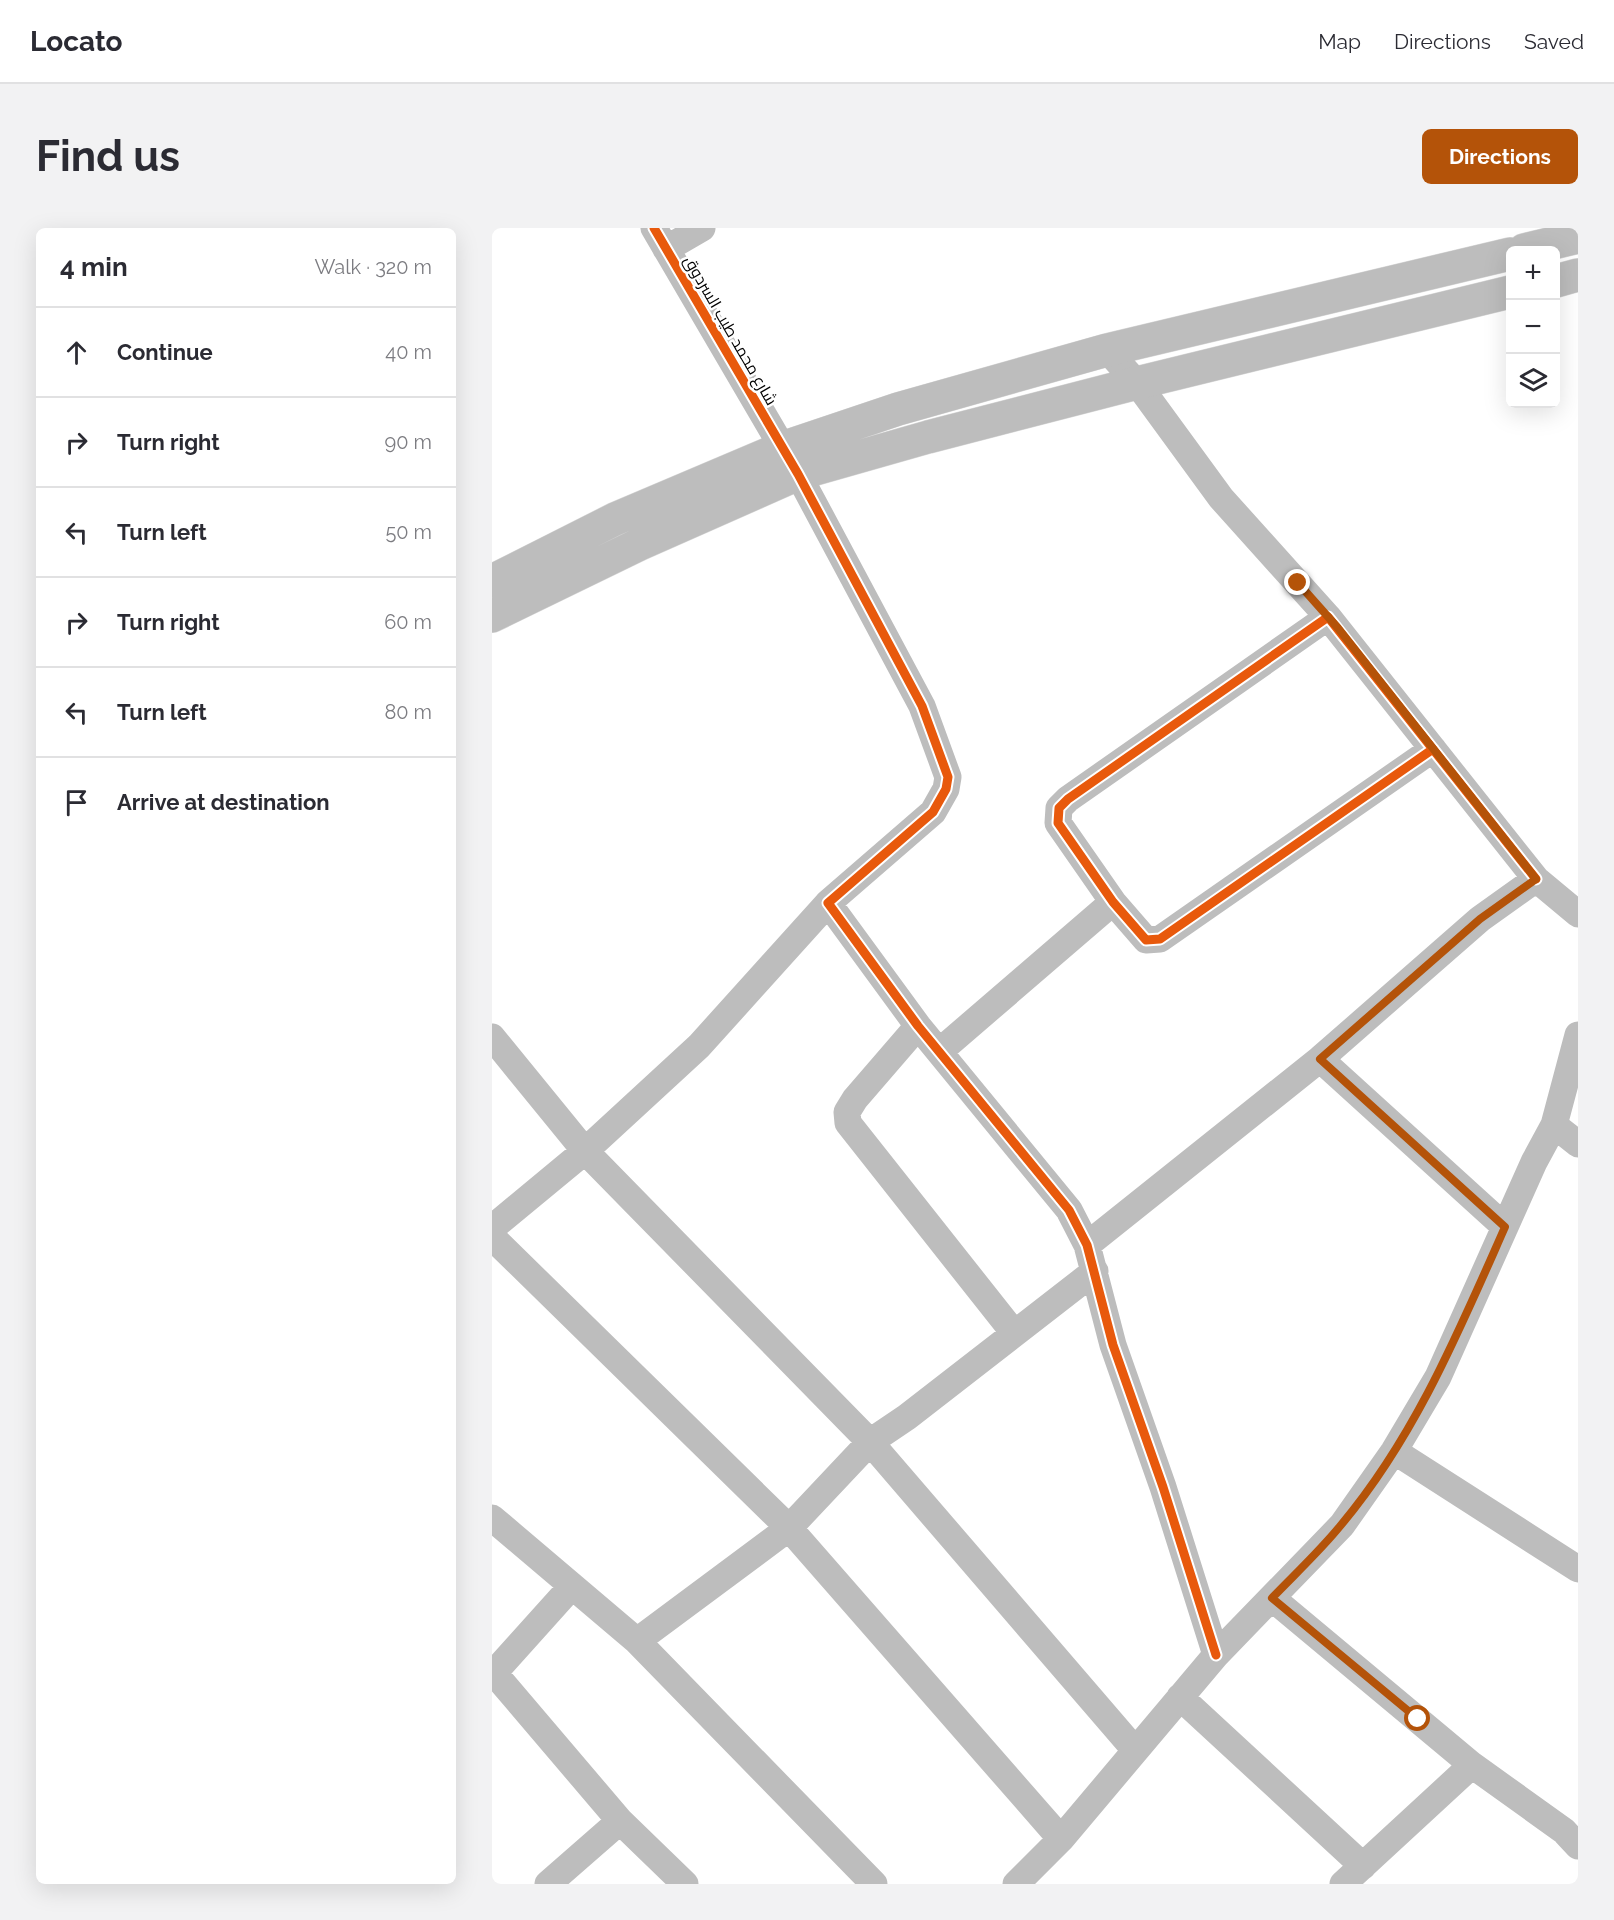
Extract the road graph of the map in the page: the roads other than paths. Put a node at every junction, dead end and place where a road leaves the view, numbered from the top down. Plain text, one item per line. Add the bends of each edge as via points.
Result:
1 (702, 228) edge
2 (1578, 237) edge
3 (660, 238) edge
4 (1541, 246) edge
5 (1506, 255) edge
6 (1578, 275) edge
7 (1560, 280) edge
8 (1506, 293) edge
9 (1107, 350) junction
10 (1137, 383) junction
11 (790, 461) junction
12 (492, 581) edge
13 (492, 616) edge
14 (1328, 617) junction
15 (1433, 749) junction
16 (1536, 879) junction
17 (1113, 902) junction
18 (828, 903) junction
19 (1578, 914) edge
20 (918, 1026) junction
21 (1578, 1035) edge
22 (492, 1038) edge
23 (940, 1051) junction
24 (1320, 1059) junction
25 (1554, 1125) junction
26 (1578, 1144) edge
27 (585, 1151) junction
28 (1505, 1227) junction
29 (492, 1228) edge
30 (492, 1237) edge
31 (1088, 1245) junction
32 (1095, 1271) junction
33 (1014, 1333) junction
34 (870, 1442) junction
35 (1394, 1451) junction
36 (492, 1518) edge
37 (789, 1528) junction
38 (1578, 1569) edge
39 (572, 1586) junction
40 (1272, 1598) junction
41 (637, 1641) junction
42 (1216, 1655) junction
43 (493, 1674) edge
44 (1180, 1697) junction
45 (1135, 1750) junction
46 (1472, 1765) junction
47 (620, 1821) junction
48 (1061, 1839) junction
49 (1578, 1846) edge
50 (1363, 1866) junction
51 (548, 1884) edge
52 (685, 1884) edge
53 (874, 1884) edge
54 (1016, 1884) edge
55 (1343, 1884) edge

1 - 3 street
2 - 4 highway
3 - 11 street, شارع محمد طيب السردوق
5 - 9 highway
6 - 7 highway
8 - 10 highway
9 - 10 street
9 - 11 highway via 991,381
10 - 11 highway via 928,437
10 - 14 street via 1221,498
11 - 12 highway via 615,519
11 - 13 highway via 640,544
11 - 18 street, شارع محمد طيب السردوق via 922,706 948,777 933,812
14 - 15 street
14 - 17 street via 1059,808 1058,823
15 - 16 street
15 - 17 street via 1160,939 1146,940
16 - 19 street
16 - 24 street via 1480,919
17 - 23 street
18 - 20 street
18 - 27 street, شارع محمد طيب السردوق via 699,1046
20 - 23 street
20 - 33 street via 855,1099 847,1112 848,1123
21 - 25 street
22 - 27 street
23 - 31 street via 1068,1210
24 - 28 street
24 - 31 street
25 - 26 street
25 - 28 street
27 - 29 street, شارع محمد طيب السردوق
27 - 34 street
28 - 35 street via 1438,1377
30 - 37 street
31 - 32 street
32 - 33 street
32 - 42 street via 1113,1345
33 - 34 street
34 - 37 street
34 - 45 street
35 - 38 street
35 - 40 street via 1342,1525
36 - 39 street
37 - 41 street
37 - 48 street
39 - 41 street
39 - 43 street
40 - 42 street
40 - 46 street
41 - 53 street
42 - 44 street
43 - 47 street
44 - 45 street
44 - 50 street
45 - 48 street
46 - 49 street via 1564,1831
46 - 50 street
47 - 51 street
47 - 52 street
48 - 54 street
50 - 55 street

